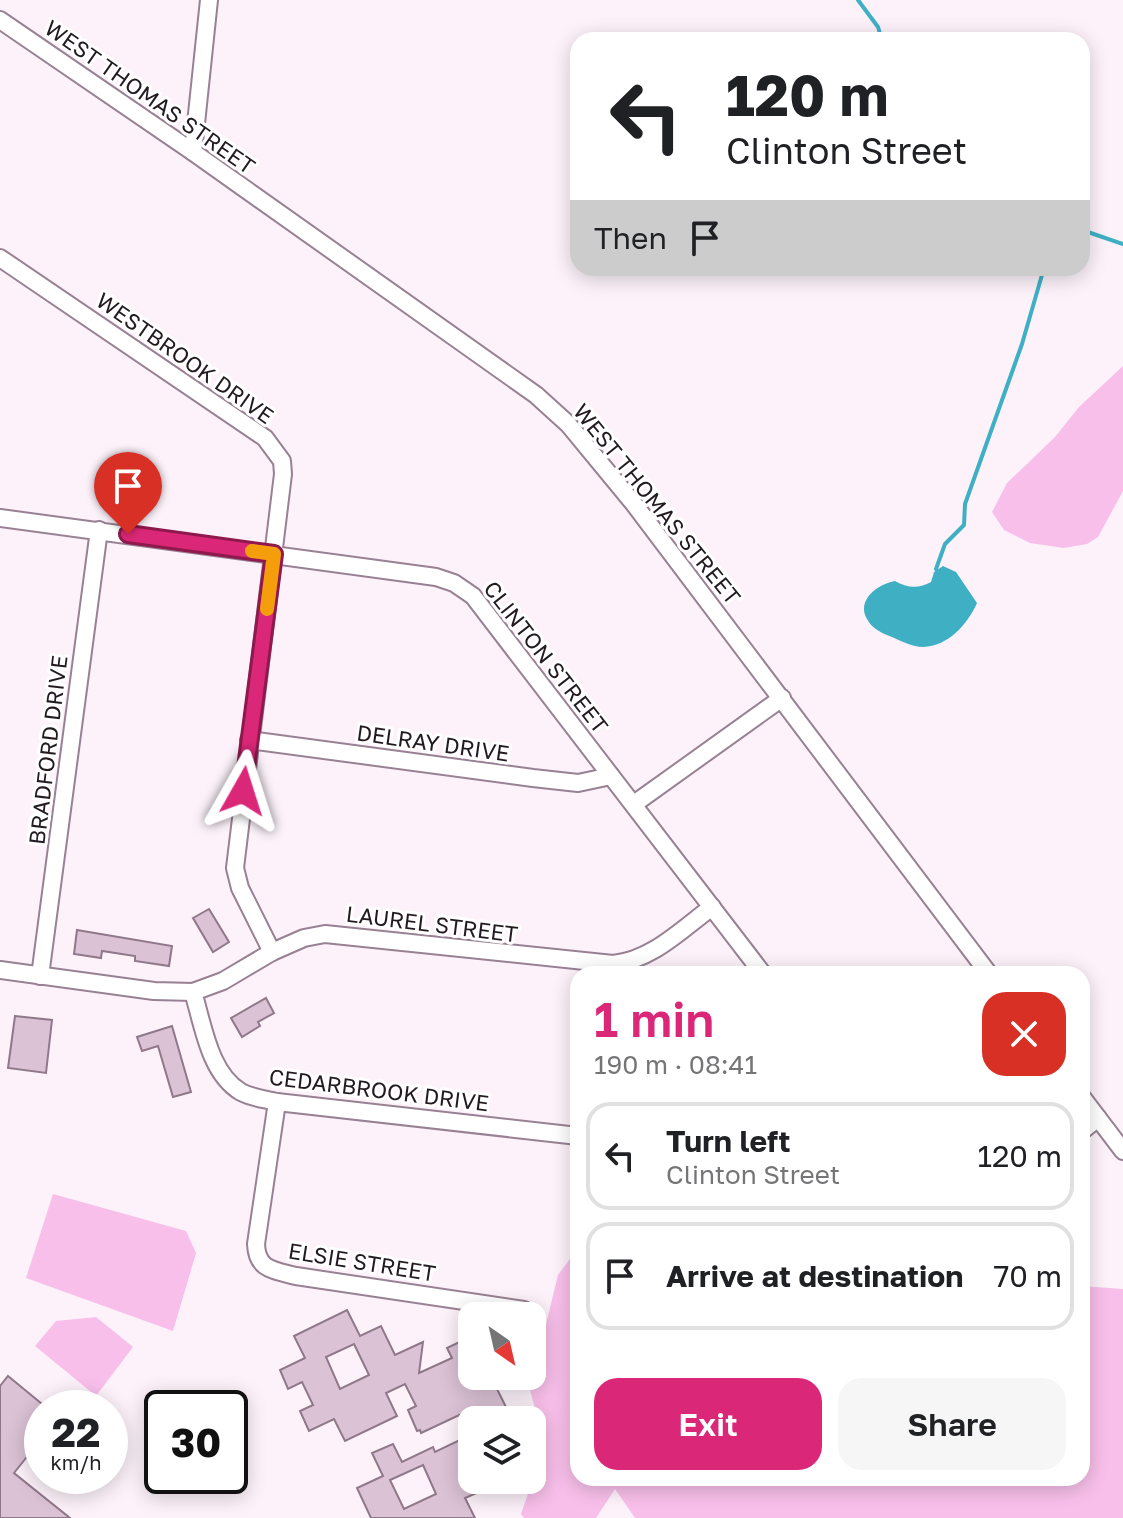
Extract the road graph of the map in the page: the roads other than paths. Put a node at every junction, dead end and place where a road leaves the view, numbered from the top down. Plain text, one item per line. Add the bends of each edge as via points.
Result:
1 (209, 0) edge
2 (0, 20) edge
3 (193, 152) junction
4 (0, 258) edge
5 (0, 518) edge
6 (99, 530) junction
7 (274, 554) junction
8 (782, 698) junction
9 (249, 740) junction
10 (611, 776) junction
11 (634, 804) junction
12 (712, 907) junction
13 (272, 952) junction
14 (757, 966) edge
15 (983, 966) edge
16 (0, 970) edge
17 (40, 976) junction
18 (193, 992) junction
19 (277, 1102) junction
20 (1090, 1108) edge
21 (1098, 1118) junction
22 (1090, 1124) edge
23 (570, 1135) edge
24 (1123, 1151) edge
25 (470, 1302) edge

1 - 3 street
2 - 3 street, WEST THOMAS STREET
3 - 8 street, WEST THOMAS STREET via 536,395 568,424
4 - 7 street, WESTBROOK DRIVE via 265,438 282,461
5 - 6 street, CLINTON STREET
6 - 7 street, CLINTON STREET
6 - 17 street, BRADFORD DRIVE
7 - 9 street, WESTBROOK DRIVE
7 - 10 street, CLINTON STREET via 454,583 473,596
8 - 11 street
8 - 15 street, WEST THOMAS STREET
9 - 10 street, DELRAY DRIVE via 578,783
9 - 13 street, WESTBROOK DRIVE via 235,868
10 - 11 street, CLINTON STREET
11 - 12 street, CLINTON STREET
12 - 13 street, LAUREL STREET via 633,962 445,948 342,934 304,938
12 - 14 street, CLINTON STREET
13 - 18 street, LAUREL STREET
16 - 17 street, LAUREL STREET
17 - 18 street, LAUREL STREET
18 - 19 street, CEDARBROOK DRIVE via 211,1051 231,1083 250,1096
19 - 23 street, CEDARBROOK DRIVE
19 - 25 street, ELSIE STREET via 256,1244 264,1266 296,1276
20 - 21 street
21 - 22 street
21 - 24 street

